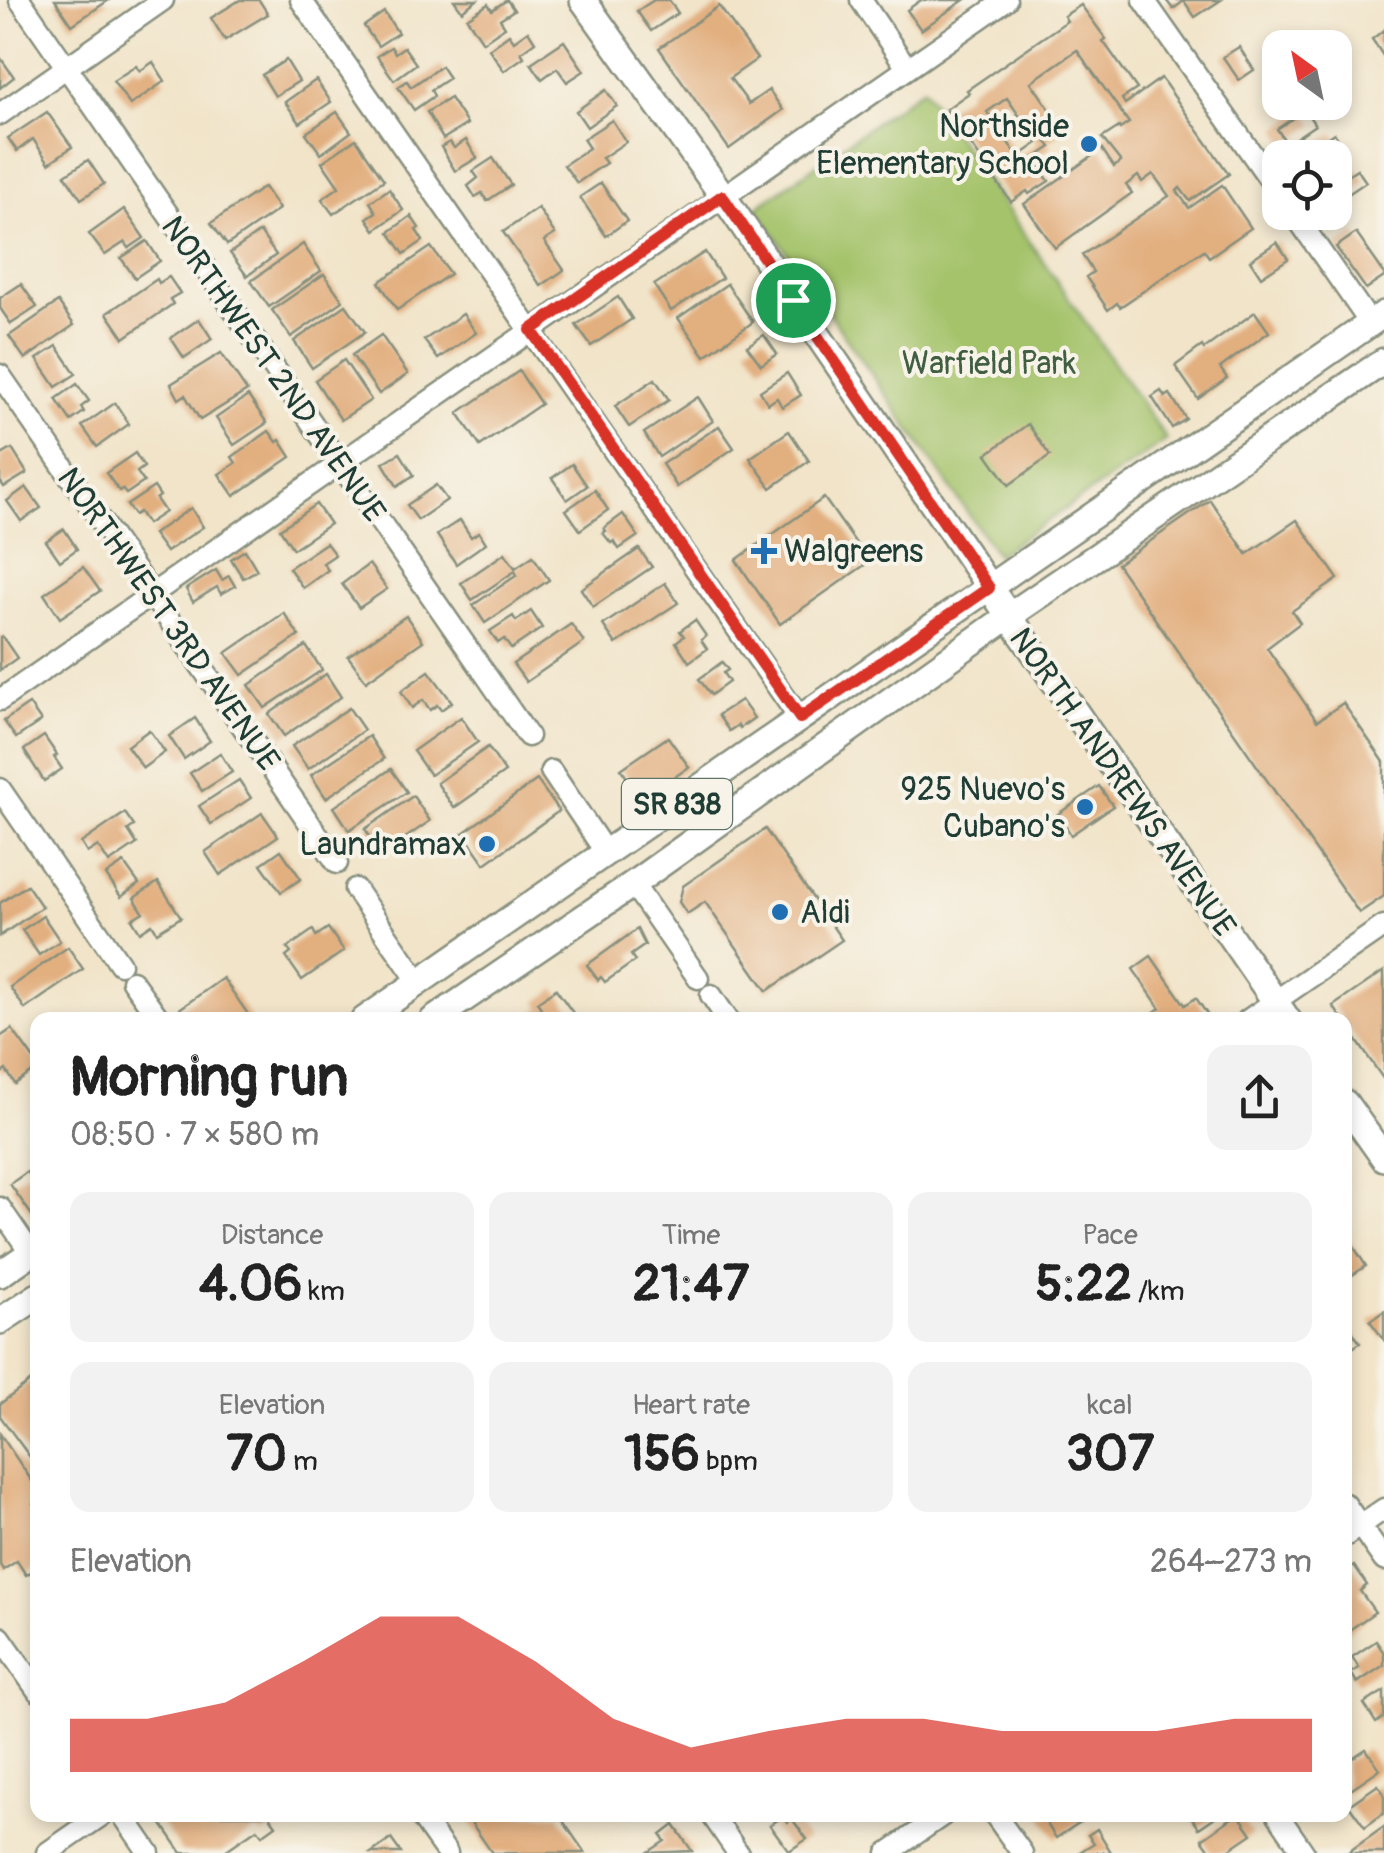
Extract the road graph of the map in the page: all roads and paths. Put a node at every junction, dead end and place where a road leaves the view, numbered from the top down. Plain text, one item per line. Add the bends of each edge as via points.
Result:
1 (20, 0) edge
2 (164, 0) edge
3 (301, 0) edge
4 (583, 0) edge
5 (861, 0) edge
6 (1006, 0) edge
7 (1144, 0) edge
8 (67, 67) junction
9 (907, 68) junction
10 (0, 114) edge
11 (1262, 168) edge
12 (722, 196) junction
13 (1307, 230) edge
14 (1377, 319) edge
15 (531, 330) junction
16 (1384, 361) edge
17 (0, 375) edge
18 (1344, 388) junction
19 (339, 465) junction
20 (989, 588) junction
21 (152, 596) junction
22 (1009, 616) junction
23 (0, 700) edge
24 (800, 718) junction
25 (528, 736) dead end
26 (552, 771) dead end
27 (0, 789) edge
28 (606, 853) junction
29 (337, 863) dead end
30 (633, 884) junction
31 (355, 889) dead end
32 (580, 920) junction
33 (1384, 926) edge
34 (419, 982) junction
35 (1281, 1011) edge
36 (154, 1012) edge
37 (376, 1012) edge
38 (449, 1012) edge
39 (722, 1012) edge
40 (1352, 1112) edge
41 (1384, 1158) edge
42 (0, 1208) edge
43 (30, 1245) edge
44 (30, 1253) edge
45 (0, 1274) edge
46 (30, 1301) edge
47 (0, 1321) edge
48 (1384, 1509) edge
49 (1353, 1531) edge
50 (1384, 1560) edge
51 (0, 1637) edge
52 (30, 1680) edge
53 (92, 1822) edge
54 (128, 1822) edge
55 (425, 1822) edge
56 (717, 1822) edge
57 (934, 1822) edge
58 (1000, 1822) edge
59 (1283, 1822) edge
60 (47, 1853) edge
61 (149, 1853) edge
62 (447, 1853) edge
63 (738, 1853) edge
64 (888, 1853) edge
65 (1022, 1853) edge
66 (1304, 1853) edge

1 - 8 street, NORTHWEST 2ND AVENUE
2 - 8 street
3 - 15 street
4 - 12 main road, NORTH ANDREWS AVENUE
5 - 9 street
6 - 9 street
7 - 11 street
8 - 10 street
8 - 19 street, NORTHWEST 2ND AVENUE
9 - 12 street
12 - 15 street
12 - 20 main road, NORTH ANDREWS AVENUE
13 - 14 street
14 - 18 main road via 1369,349
14 - 20 main road, SR 838
15 - 19 street
15 - 24 street
16 - 18 main road, SR 838
17 - 21 street, NORTHWEST 3RD AVENUE
18 - 22 main road, SR 838
19 - 21 street
19 - 25 street, NORTHWEST 2ND AVENUE
20 - 22 main road, NORTH ANDREWS AVENUE
20 - 24 main road, SR 838
21 - 23 street
21 - 29 street, NORTHWEST 3RD AVENUE
22 - 30 main road, SR 838
22 - 35 main road, NORTH ANDREWS AVENUE
24 - 28 main road, SR 838
26 - 28 street
27 - 36 street
28 - 32 main road via 611,870
28 - 34 main road, SR 838
30 - 32 main road, SR 838
30 - 39 street
31 - 34 street
32 - 38 main road, SR 838
33 - 35 street
34 - 37 main road, SR 838
40 - 41 main road
42 - 43 street
44 - 45 main road
46 - 47 main road
48 - 49 street
49 - 50 street
51 - 52 street
53 - 60 street
54 - 61 street
55 - 62 street
56 - 63 street
57 - 64 street
58 - 65 street
59 - 66 street

